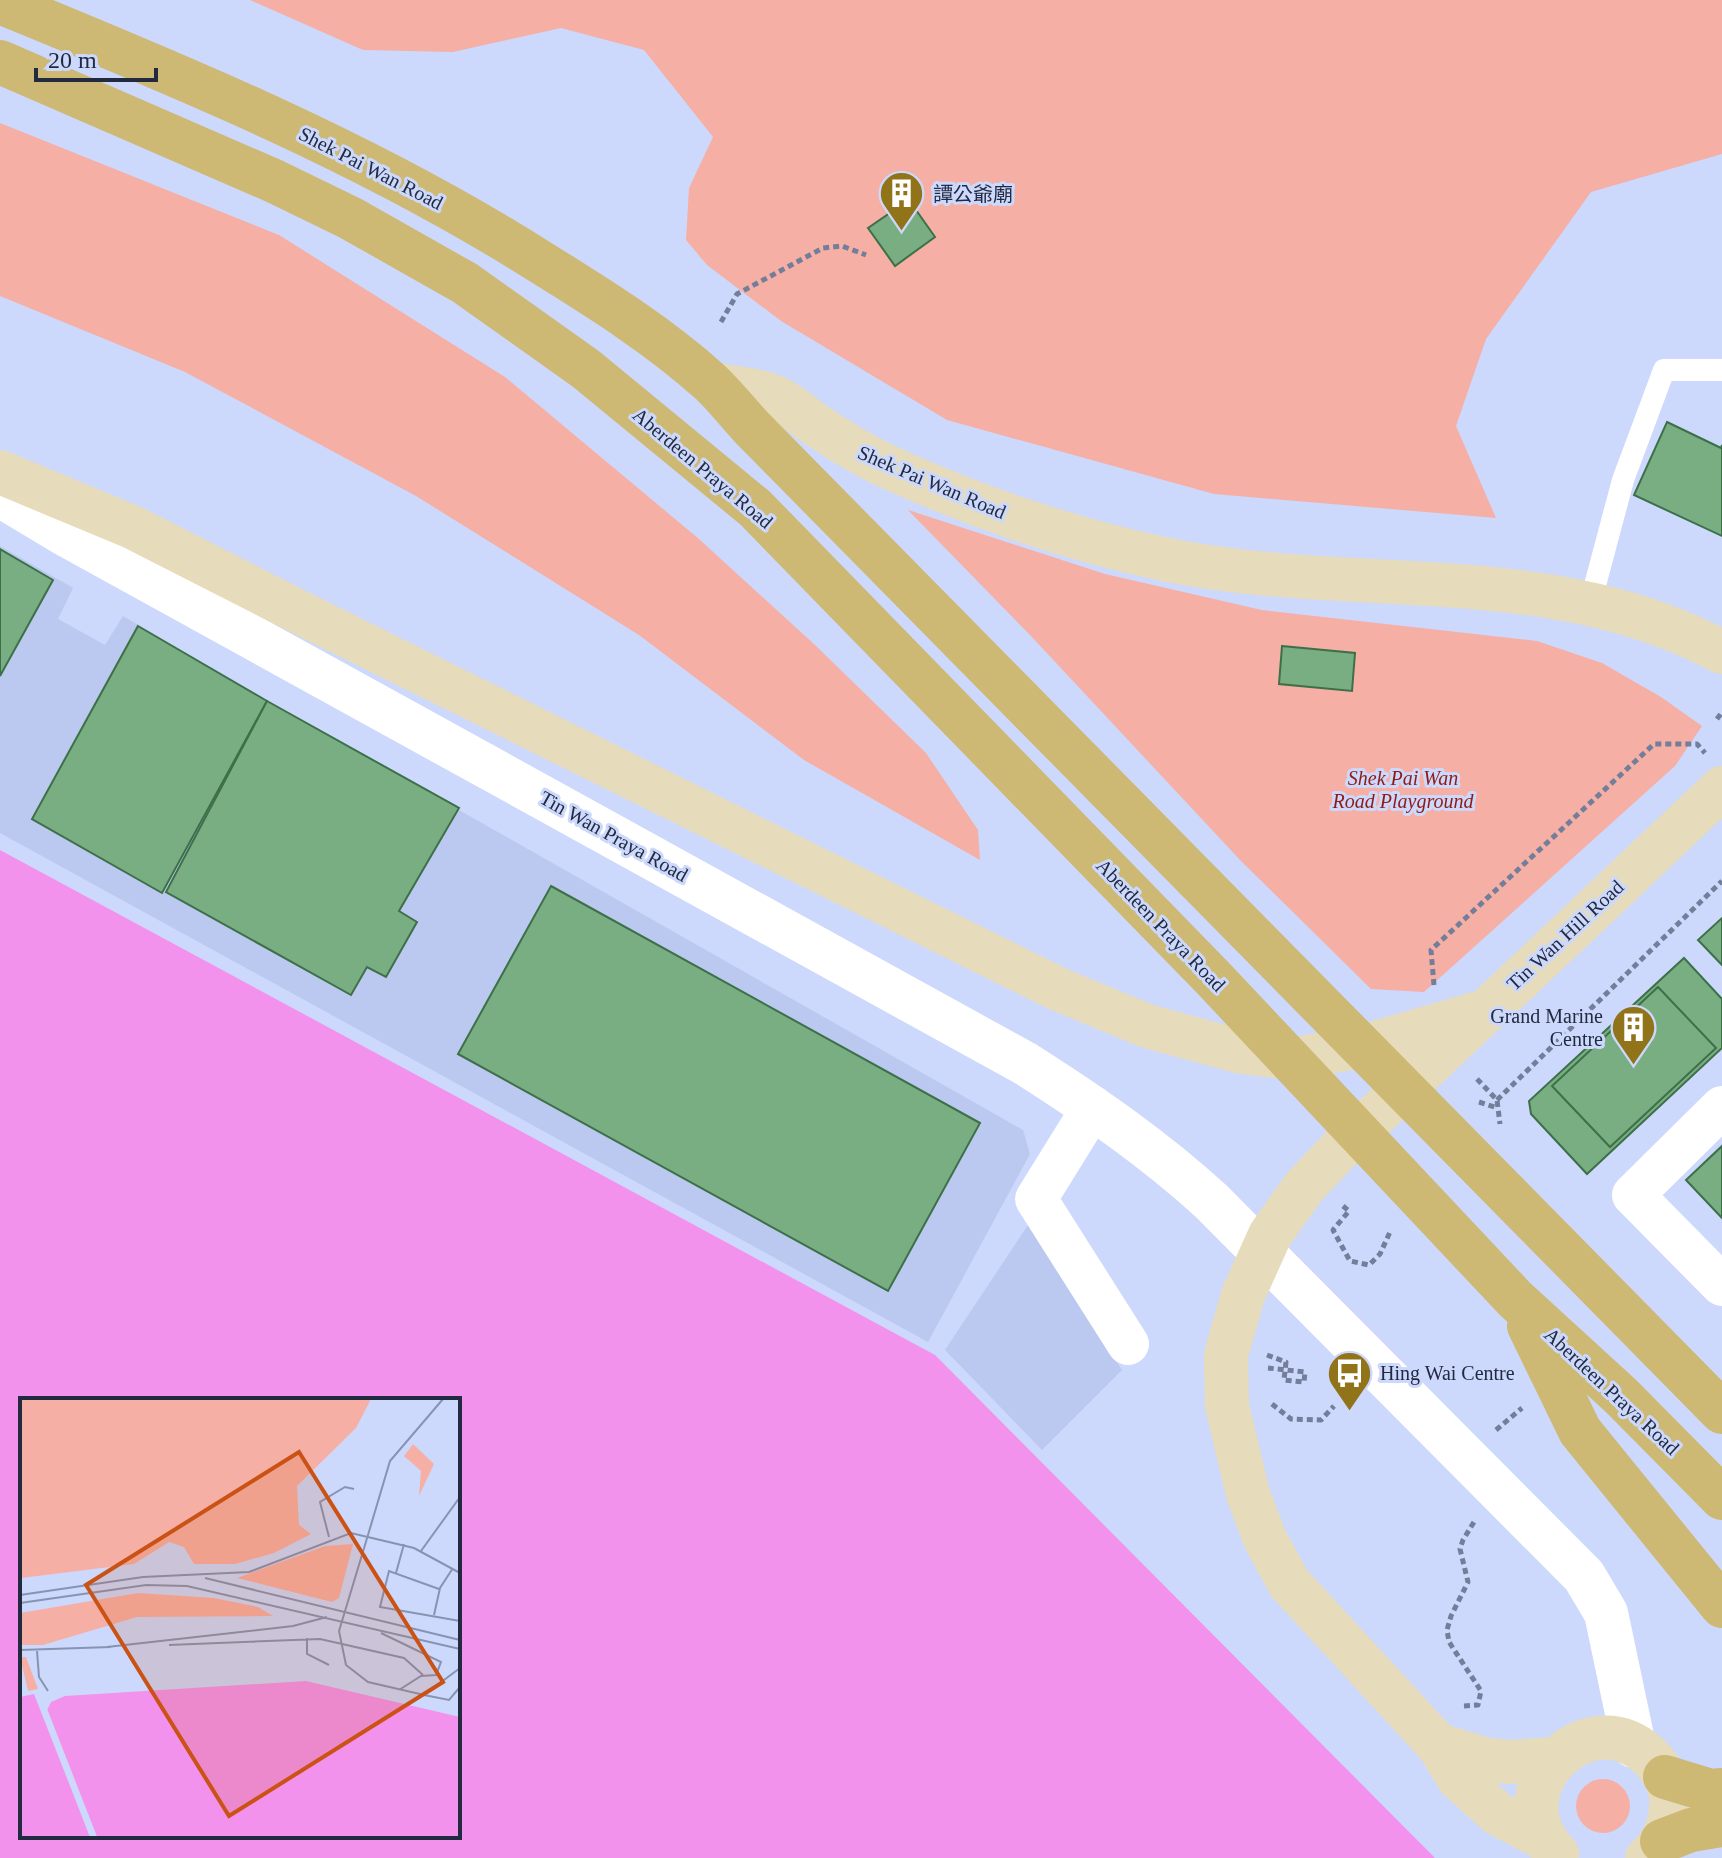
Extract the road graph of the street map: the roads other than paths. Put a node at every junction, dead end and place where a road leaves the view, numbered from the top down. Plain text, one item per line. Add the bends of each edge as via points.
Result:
1 (0, 2) edge
2 (0, 62) edge
3 (1722, 370) edge
4 (712, 384) junction
5 (0, 472) edge
6 (0, 495) edge
7 (1590, 604) junction
8 (1722, 652) edge
9 (1722, 788) edge
10 (1486, 1011) junction
11 (1093, 1107) junction
12 (1722, 1107) edge
13 (1722, 1285) edge
14 (1515, 1299) junction
15 (1128, 1344) dead end
16 (1722, 1412) edge
17 (1722, 1498) edge
18 (1722, 1606) edge
19 (1616, 1674) junction
20 (1438, 1745) junction
21 (1634, 1746) junction
22 (1573, 1749) junction
23 (1665, 1777) junction
24 (1722, 1790) edge
25 (1722, 1825) edge
26 (1554, 1849) edge
27 (1654, 1849) edge

1 - 4 main road, Shek Pai Wan Road via 365,162 490,230 593,295
2 - 14 main road, Aberdeen Praya Road via 350,218 465,283 586,369 755,508 1214,979
3 - 7 lane via 1664,370 1623,480
4 - 7 main road, Shek Pai Wan Road via 777,397 882,464 1002,514 1156,557 1219,570 1505,589
4 - 16 main road
5 - 10 main road via 132,527 1058,989 1147,1026 1242,1052 1297,1059
6 - 11 street, Tin Wan Praya Road via 899,992
7 - 8 main road, Shek Pai Wan Road via 1625,612
9 - 10 main road, Tin Wan Hill Road
10 - 20 main road, Tin Wan Hill Road via 1304,1187 1270,1235 1243,1295 1226,1355 1232,1430 1265,1539 1289,1583
11 - 15 street via 1036,1199
11 - 19 street, Tin Wan Praya Road via 1211,1201 1584,1576 1606,1613
12 - 13 street via 1633,1195
14 - 17 main road, Aberdeen Praya Road
14 - 18 main road via 1580,1431
19 - 21 street, Tin Wan Praya Road
19 - 22 street via 1608,1705
20 - 22 main road via 1510,1762
20 - 26 main road, Tin Wan Hill Road via 1459,1779 1498,1814
21 - 22 main road via 1605,1738
21 - 23 main road
22 - 26 main road via 1545,1772 1536,1799 1538,1821
23 - 24 main road
23 - 27 main road via 1670,1821
25 - 27 main road via 1691,1830

